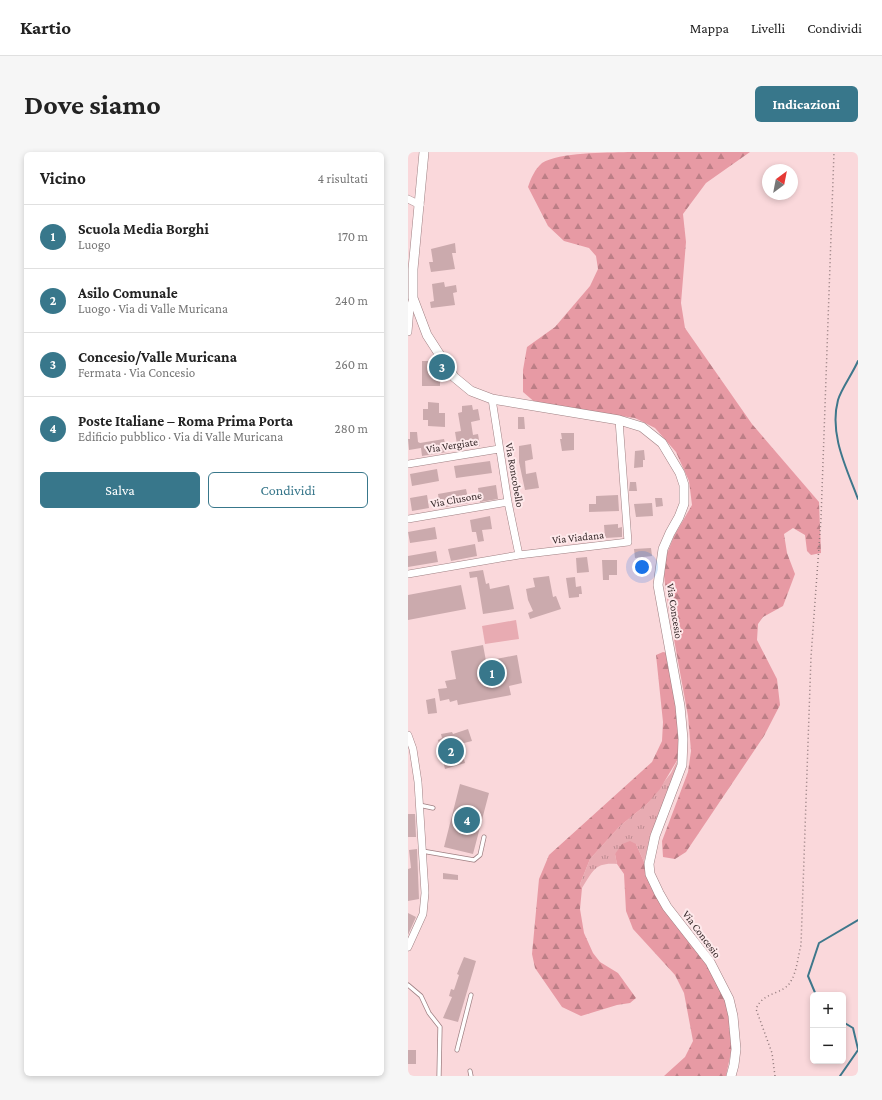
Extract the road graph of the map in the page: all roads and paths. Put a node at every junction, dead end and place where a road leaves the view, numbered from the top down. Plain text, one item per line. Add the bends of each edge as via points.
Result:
1 (424, 152) edge
2 (834, 152) edge
3 (408, 199) edge
4 (420, 205) junction
5 (413, 298) junction
6 (408, 332) edge
7 (492, 399) junction
8 (619, 420) junction
9 (499, 449) junction
10 (408, 464) edge
11 (508, 502) junction
12 (408, 519) edge
13 (518, 555) junction
14 (408, 574) edge
15 (408, 735) edge
16 (418, 805) junction
17 (433, 808) dead end
18 (484, 837) dead end
19 (422, 851) junction
20 (408, 947) edge
21 (408, 985) edge
22 (471, 995) dead end
23 (457, 1050) dead end
24 (470, 1070) dead end
25 (439, 1076) edge
26 (471, 1076) edge
27 (731, 1076) edge
28 (775, 1076) edge

1 - 4 street
2 - 28 path via 821,519 812,657 801,945 791,982 763,998 756,1009 772,1053
3 - 4 street
4 - 5 street via 413,269
5 - 6 street
5 - 7 street, Via Concesio via 427,335 454,377 471,391
7 - 8 street, Via Concesio
7 - 9 street, Via Roncobello
8 - 13 street, Via Viadana via 628,542
8 - 27 street, Via Concesio via 642,427 658,439 675,462 684,485 683,507 663,549 658,585 680,706 684,739 682,765 655,836 649,864 654,884 667,907 710,962 727,994 736,1041
9 - 10 street, Via Vergiate
9 - 11 street, Via Roncobello
11 - 12 street, Via Clusone
11 - 13 street, Via Roncobello
13 - 14 street, Via Viadana
15 - 16 street via 414,754
16 - 17 lane
16 - 19 street
18 - 19 lane via 480,855 474,860
19 - 20 street via 425,905
21 - 25 lane via 421,996 440,1027
22 - 23 lane
24 - 26 lane

